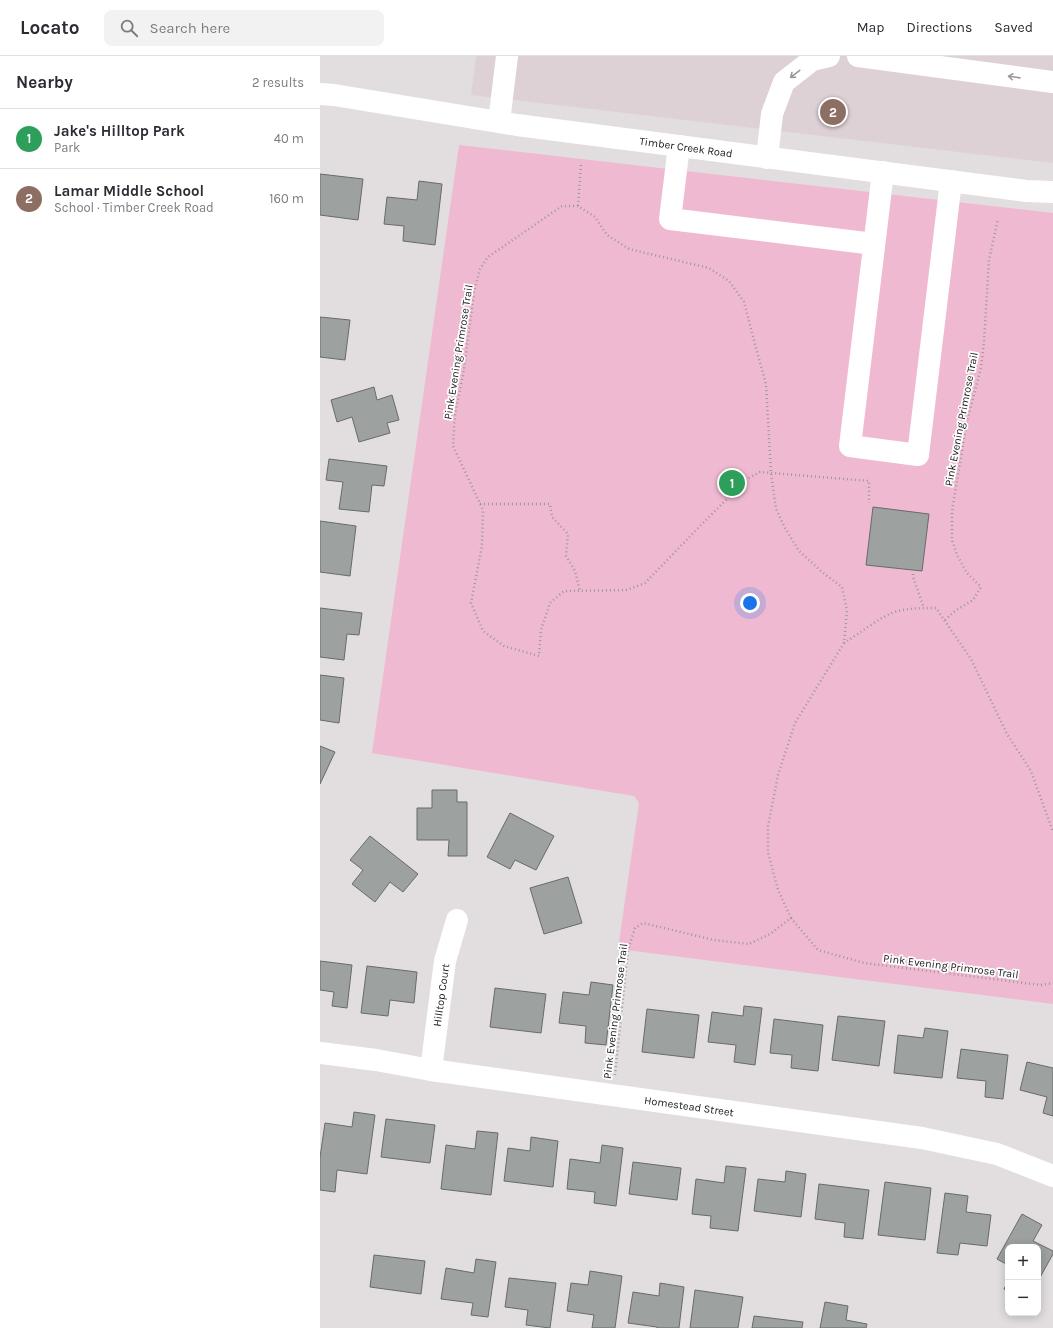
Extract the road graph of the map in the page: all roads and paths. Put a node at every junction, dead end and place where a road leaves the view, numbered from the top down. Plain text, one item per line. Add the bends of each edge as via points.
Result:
1 (507, 56) edge
2 (829, 56) edge
3 (858, 56) edge
4 (1053, 82) edge
5 (320, 94) edge
6 (499, 122) junction
7 (679, 146) junction
8 (767, 158) junction
9 (581, 165) dead end
10 (883, 172) junction
11 (951, 181) junction
12 (1053, 192) edge
13 (578, 206) junction
14 (998, 219) dead end
15 (874, 244) junction
16 (771, 473) junction
17 (869, 503) dead end
18 (480, 504) junction
19 (913, 570) dead end
20 (580, 591) junction
21 (924, 608) junction
22 (945, 620) junction
23 (844, 643) junction
24 (1053, 832) edge
25 (791, 918) junction
26 (457, 920) dead end
27 (1053, 983) edge
28 (320, 1053) edge
29 (431, 1070) junction
30 (613, 1095) junction
31 (1053, 1176) edge

1 - 6 street
2 -> 8 street via 812,60 784,82 772,114
4 -> 3 street
5 - 6 street, Timber Creek Road
6 - 7 street, Timber Creek Road
7 - 8 street, Timber Creek Road
7 - 15 street via 670,219
8 - 10 street, Timber Creek Road
9 - 13 path
10 - 11 street, Timber Creek Road
10 - 15 street
11 - 12 street, Timber Creek Road
11 - 15 street via 918,455 850,446
13 - 16 path, Pink Evening Primrose Trail via 595,217 607,235 629,248 709,268 729,281 744,302 766,384
13 - 18 path, Pink Evening Primrose Trail via 562,206 488,257 480,269 474,292 464,370 455,414 453,446
14 - 22 path, Pink Evening Primrose Trail via 989,260 981,368 967,421 952,510 952,540 957,555 967,573 981,587 973,600
16 - 17 path via 869,480
16 - 20 path, Pink Evening Primrose Trail via 760,472 747,479 645,583 627,590
16 - 23 path, Pink Evening Primrose Trail via 776,509 799,551 842,587 847,611
18 - 20 path via 550,504 552,517 568,534 566,556 575,571
18 - 20 path, Pink Evening Primrose Trail via 483,510 482,546 471,603 483,631 504,646 539,656 541,630 550,603 564,591
19 - 21 path
21 - 22 path, Pink Evening Primrose Trail via 936,608
21 - 23 path, Pink Evening Primrose Trail via 897,611
22 - 24 path, Pink Evening Primrose Trail via 972,659 1007,734 1031,771
23 - 25 path, Pink Evening Primrose Trail via 795,723 778,775 768,826 768,852 778,890
25 - 27 path, Pink Evening Primrose Trail via 818,950 864,963 1041,986
25 - 30 path, Pink Evening Primrose Trail via 770,934 749,944 714,940 642,923 635,928 628,950
26 - 29 street, Hilltop Court via 445,961
28 - 29 street, Homestead Street
29 - 30 street, Homestead Street
30 - 31 street, Homestead Street via 922,1138 997,1154

